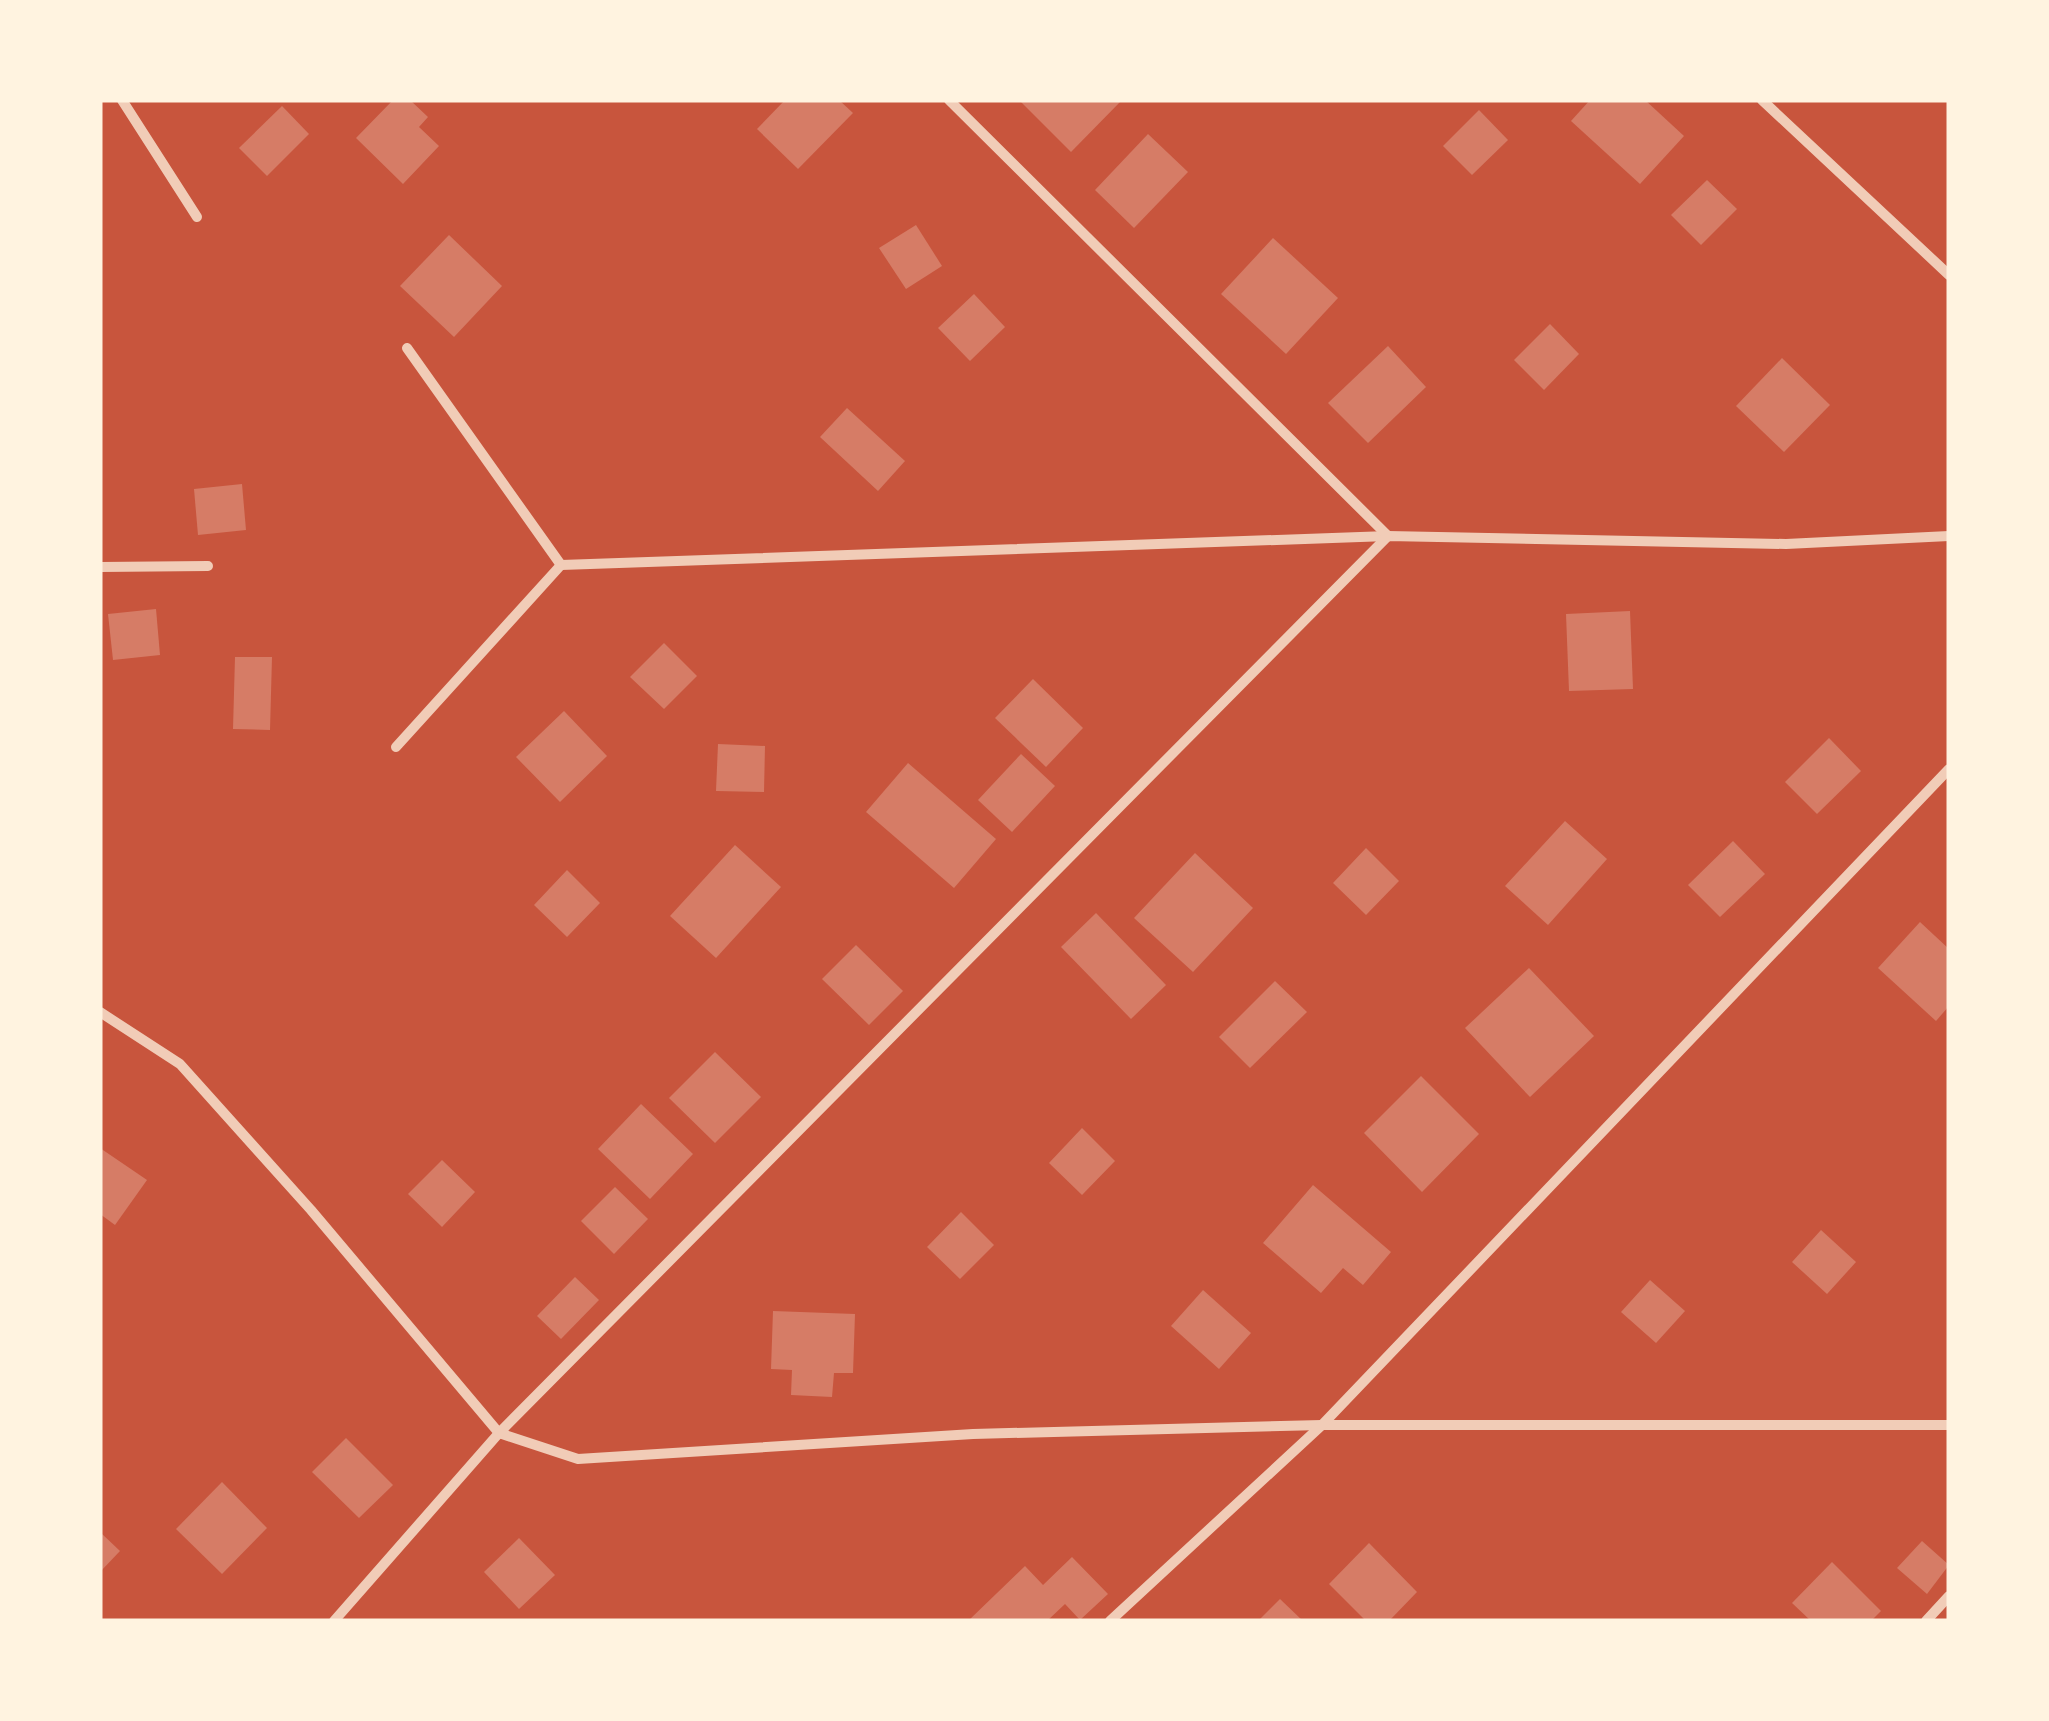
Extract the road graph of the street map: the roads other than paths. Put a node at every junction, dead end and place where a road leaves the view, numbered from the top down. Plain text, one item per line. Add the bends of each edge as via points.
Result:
1 (122, 100) edge
2 (949, 100) edge
3 (1762, 100) edge
4 (196, 218) dead end
5 (1949, 274) edge
6 (407, 348) dead end
7 (1388, 536) junction
8 (1949, 536) edge
9 (561, 564) junction
10 (208, 566) dead end
11 (100, 567) edge
12 (396, 747) dead end
13 (1949, 769) edge
14 (101, 1014) edge
15 (1322, 1425) junction
16 (1949, 1425) edge
17 (500, 1433) junction
18 (1949, 1596) edge
19 (334, 1621) edge
20 (1110, 1621) edge
21 (1926, 1621) edge

1 - 4 street
2 - 7 street
3 - 5 street
6 - 9 street
7 - 8 street via 1786,544
7 - 9 street
7 - 17 street
9 - 12 street
10 - 11 street
13 - 15 street
14 - 17 street via 180,1064
15 - 16 street
15 - 17 street via 973,1434 578,1458
15 - 20 street
17 - 19 street
18 - 21 street

